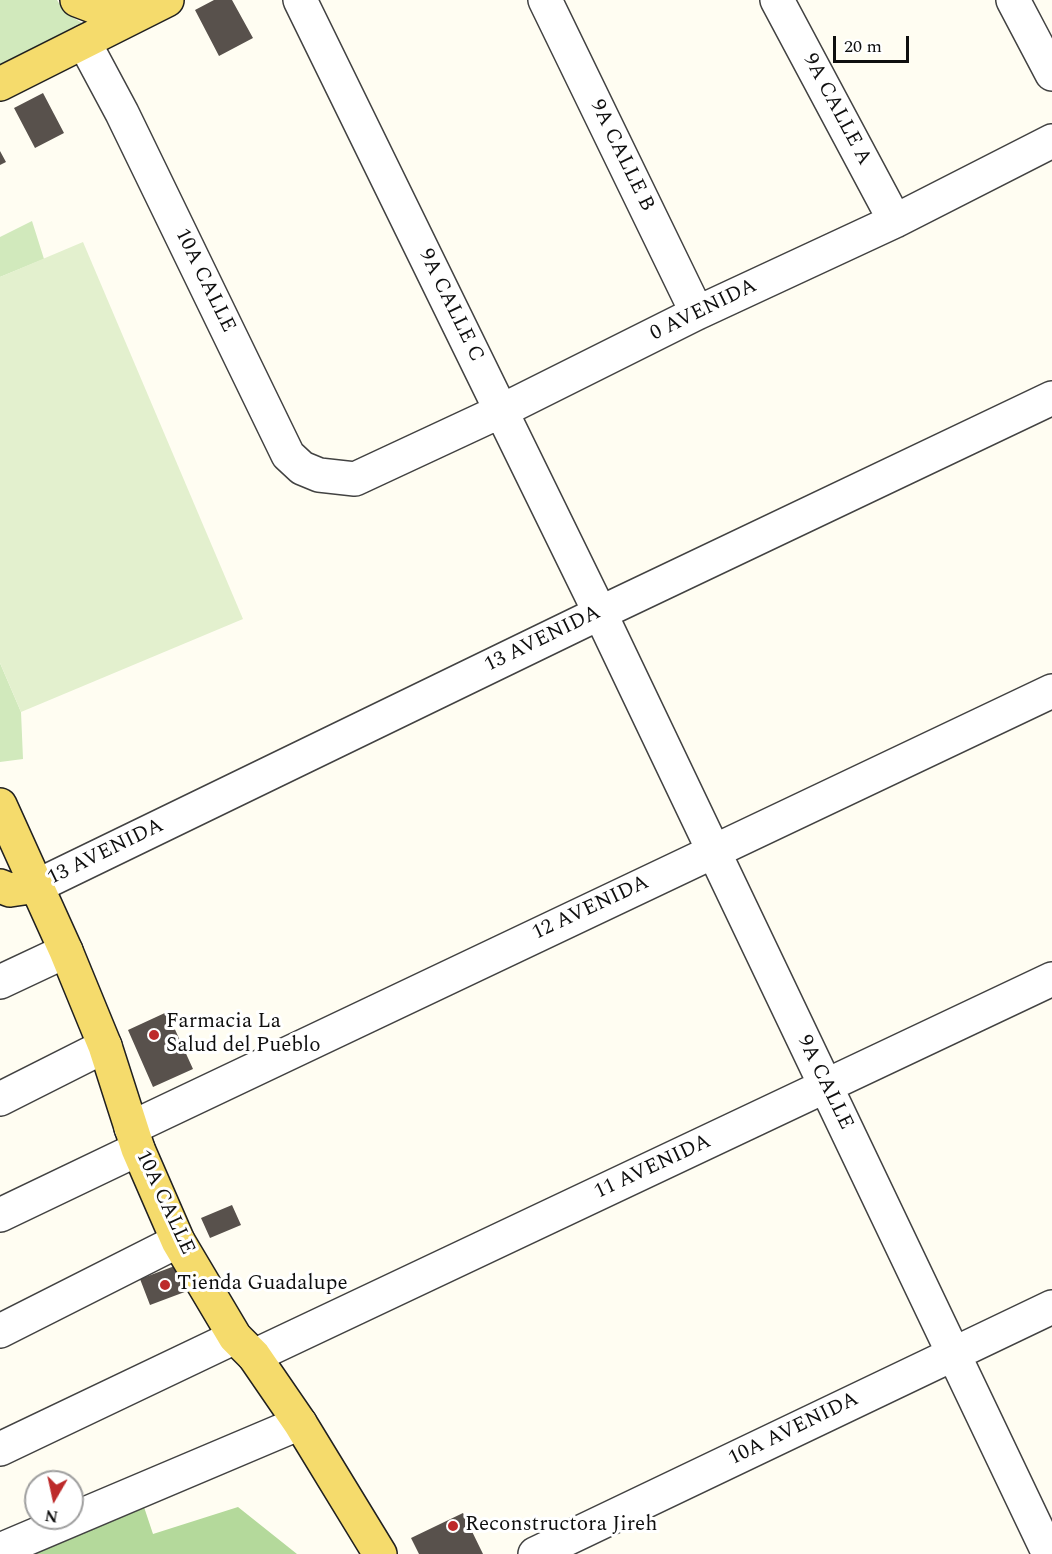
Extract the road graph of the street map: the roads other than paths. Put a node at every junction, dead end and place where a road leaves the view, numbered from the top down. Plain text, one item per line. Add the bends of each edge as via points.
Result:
1 (77, 0) edge
2 (300, 0) edge
3 (545, 0) edge
4 (777, 0) edge
5 (1013, 0) edge
6 (159, 4) edge
7 (84, 42) junction
8 (1052, 74) edge
9 (0, 84) edge
10 (1052, 141) edge
11 (895, 221) junction
12 (697, 313) junction
13 (1052, 399) edge
14 (501, 411) junction
15 (355, 479) joint
16 (600, 613) junction
17 (1052, 691) edge
18 (0, 806) edge
19 (714, 852) junction
20 (0, 886) edge
21 (37, 886) junction
22 (66, 951) junction
23 (1052, 979) edge
24 (0, 981) edge
25 (105, 1046) junction
26 (826, 1086) junction
27 (0, 1099) edge
28 (134, 1138) junction
29 (0, 1215) edge
30 (178, 1241) junction
31 (1052, 1307) edge
32 (0, 1331) edge
33 (244, 1346) junction
34 (954, 1354) junction
35 (300, 1423) junction
36 (0, 1449) edge
37 (0, 1550) edge
38 (380, 1554) edge
39 (535, 1554) edge
40 (1049, 1554) edge

1 - 6 main road via 98,8
2 - 14 street, 9A CALLE C
3 - 12 street, 9A CALLE B
4 - 11 street, 9A CALLE A
5 - 8 street
6 - 7 main road
7 - 9 main road
7 - 15 street, 10A CALLE via 288,455 302,468 319,475
10 - 11 street, 0 AVENIDA
11 - 12 street, 0 AVENIDA
12 - 14 street, 0 AVENIDA
13 - 16 street, 13 AVENIDA
14 - 15 street, 0 AVENIDA
14 - 16 street, 9A CALLE C
16 - 19 street, 9A CALLE
16 - 21 street, 13 AVENIDA
17 - 19 street, 12 AVENIDA
18 - 21 main road, 10A CALLE
19 - 26 street, 9A CALLE
19 - 28 street, 12 AVENIDA
20 - 21 main road via 10,890
21 - 22 main road, 10A CALLE
22 - 24 street
22 - 25 main road, 10A CALLE
23 - 26 street, 11 AVENIDA
25 - 27 street
25 - 28 main road, 10A CALLE
26 - 33 street, 11 AVENIDA
26 - 34 street, 9A CALLE
28 - 29 street, 12 AVENIDA
28 - 30 main road, 10A CALLE
30 - 32 street
30 - 33 main road, 10A CALLE
31 - 34 street, 10A AVENIDA
33 - 35 main road, 10A CALLE
33 - 36 street, 11 AVENIDA
34 - 39 street, 10A AVENIDA
34 - 40 street, 9A CALLE
35 - 37 street
35 - 38 main road, 10A CALLE

